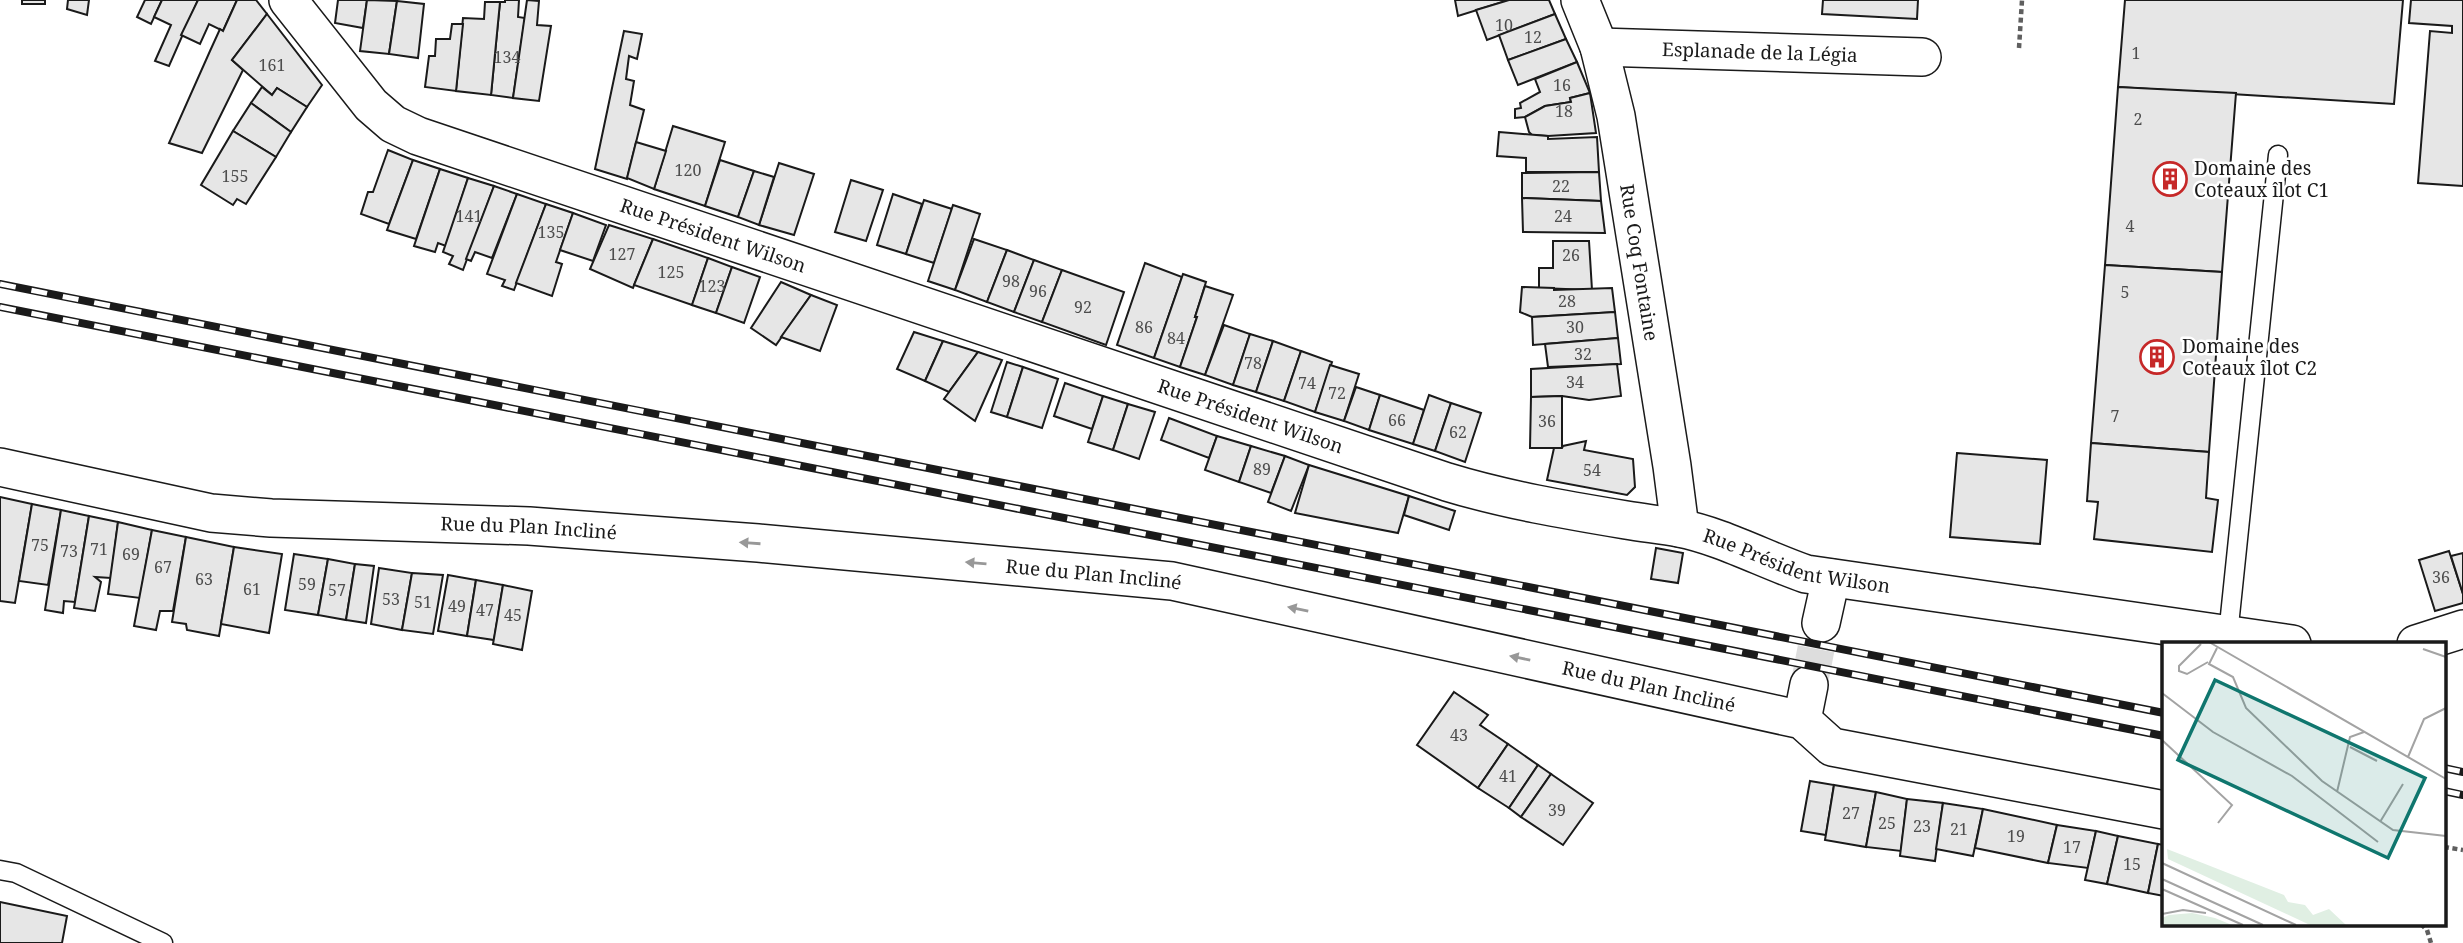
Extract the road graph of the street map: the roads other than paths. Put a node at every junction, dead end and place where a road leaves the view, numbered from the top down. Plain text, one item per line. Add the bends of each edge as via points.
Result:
1 (288, 0) edge
2 (1580, 0) edge
3 (1599, 47) junction
4 (1922, 57) dead end
5 (2278, 155) dead end
6 (0, 467) edge
7 (1680, 528) junction
8 (1831, 578) junction
9 (1821, 623) tunnel mouth
10 (2463, 629) edge
11 (2228, 635) junction
12 (2278, 642) edge
13 (2422, 642) edge
14 (2162, 810) edge
15 (0, 870) edge
16 (163, 943) edge

1 - 7 street, Rue Président Wilson via 371,105 393,124 418,136 1447,482 1536,504
2 - 3 street, Rue Coq Fontaine
3 - 4 street, Esplanade de la Légia
3 - 7 street, Rue Coq Fontaine via 1616,116
5 - 11 lane
14 -> 6 street, Rue du Plan Incliné via 1832,747 1805,702 1172,581 528,526 211,513
7 - 8 street, Rue Président Wilson via 1806,574
8 - 9 street
8 - 11 street, Rue Président Wilson
10 - 13 street
11 - 12 street, Rue Président Wilson
15 - 16 lane via 16,873

